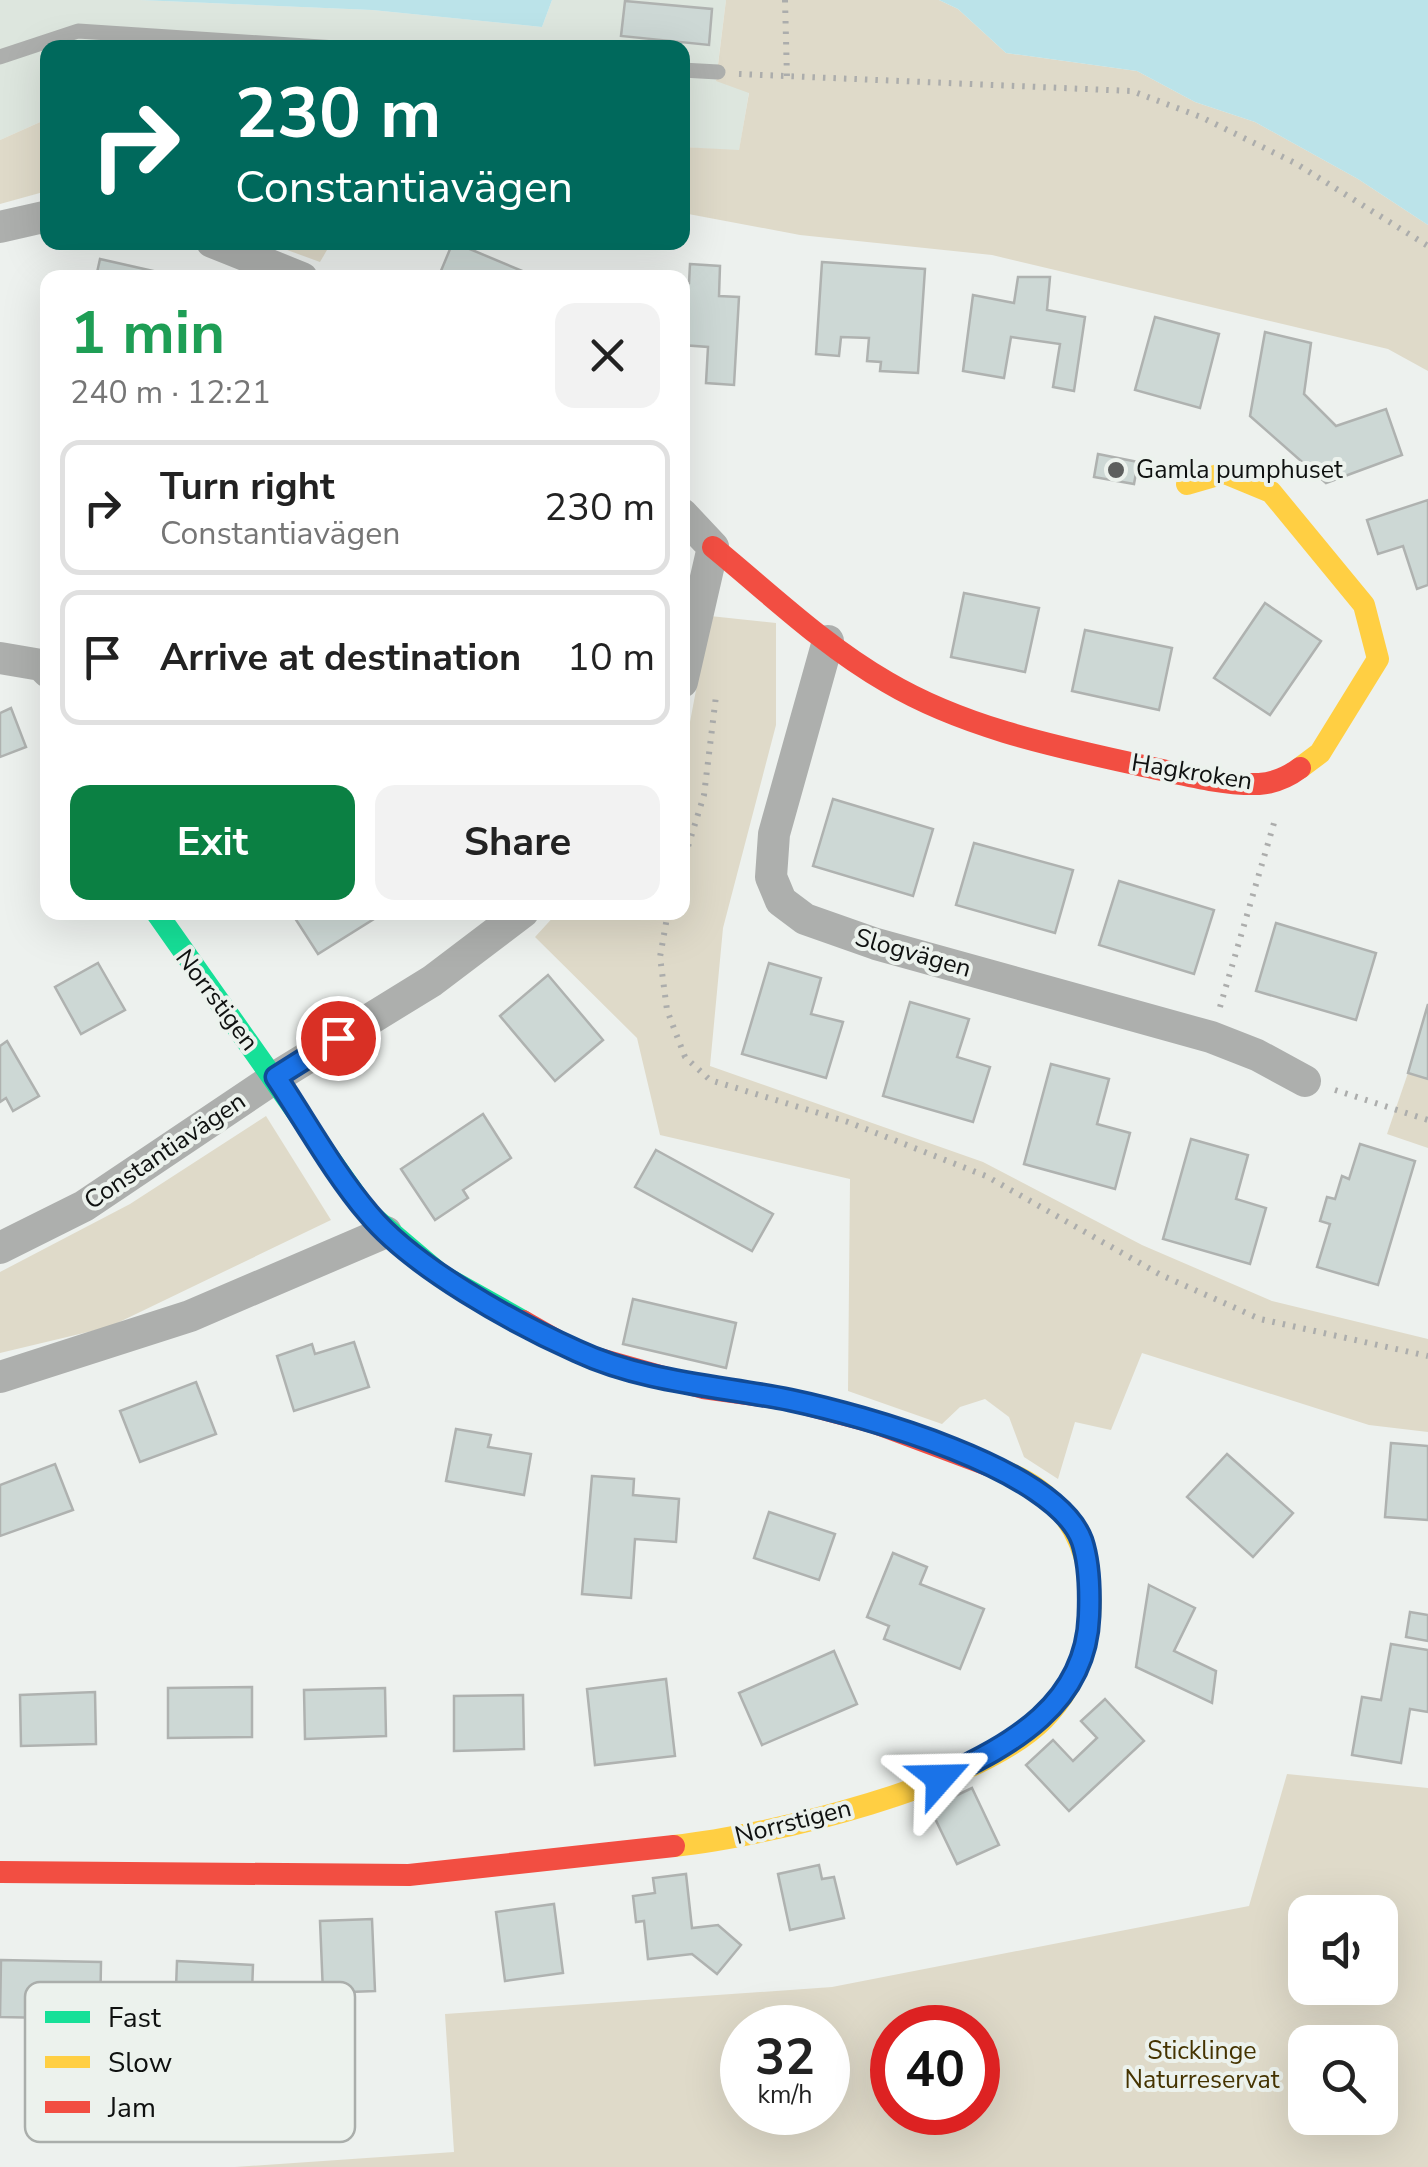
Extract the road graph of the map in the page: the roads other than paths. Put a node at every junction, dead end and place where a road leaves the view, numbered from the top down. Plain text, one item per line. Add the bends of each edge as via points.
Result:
1 (50, 40) edge
2 (215, 40) edge
3 (40, 43) edge
4 (0, 56) edge
5 (690, 70) edge
6 (718, 72) road end
7 (40, 218) edge
8 (0, 226) edge
9 (232, 250) edge
10 (282, 270) edge
11 (1187, 484) dead end
12 (690, 523) edge
13 (713, 547) junction
14 (828, 641) junction
15 (690, 647) edge
16 (0, 658) edge
17 (40, 665) edge
18 (161, 920) edge
19 (512, 920) edge
20 (276, 1077) junction
21 (1305, 1081) road end
22 (386, 1232) junction
23 (0, 1248) edge
24 (0, 1376) edge
25 (0, 1872) edge

1 - 2 lane via 78,31
3 - 4 lane
5 - 6 lane
7 - 8 street
9 - 10 street
11 - 14 street, Hagkroken via 1225,473 1270,492 1364,605 1376,638 1378,658 1356,699 1320,752 1287,778 1260,784 1194,776 1072,750 938,710
12 - 13 street
13 - 14 street, Hagkroken
13 - 15 street
14 - 21 street, Slogvägen via 774,834 770,878 781,902 805,919 876,944 1211,1037
16 - 17 street
18 - 20 street, Norrstigen
19 - 20 street, Constantiavägen via 432,981
20 - 22 street, Norrstigen
20 - 23 street, Constantiavägen via 84,1206
22 - 24 street via 190,1316
22 - 25 street, Norrstigen via 441,1276 579,1353 703,1388 789,1400 872,1422 1019,1477 1053,1501 1082,1539 1090,1586 1088,1639 1074,1678 1042,1720 992,1754 914,1790 791,1826 697,1844 409,1875

